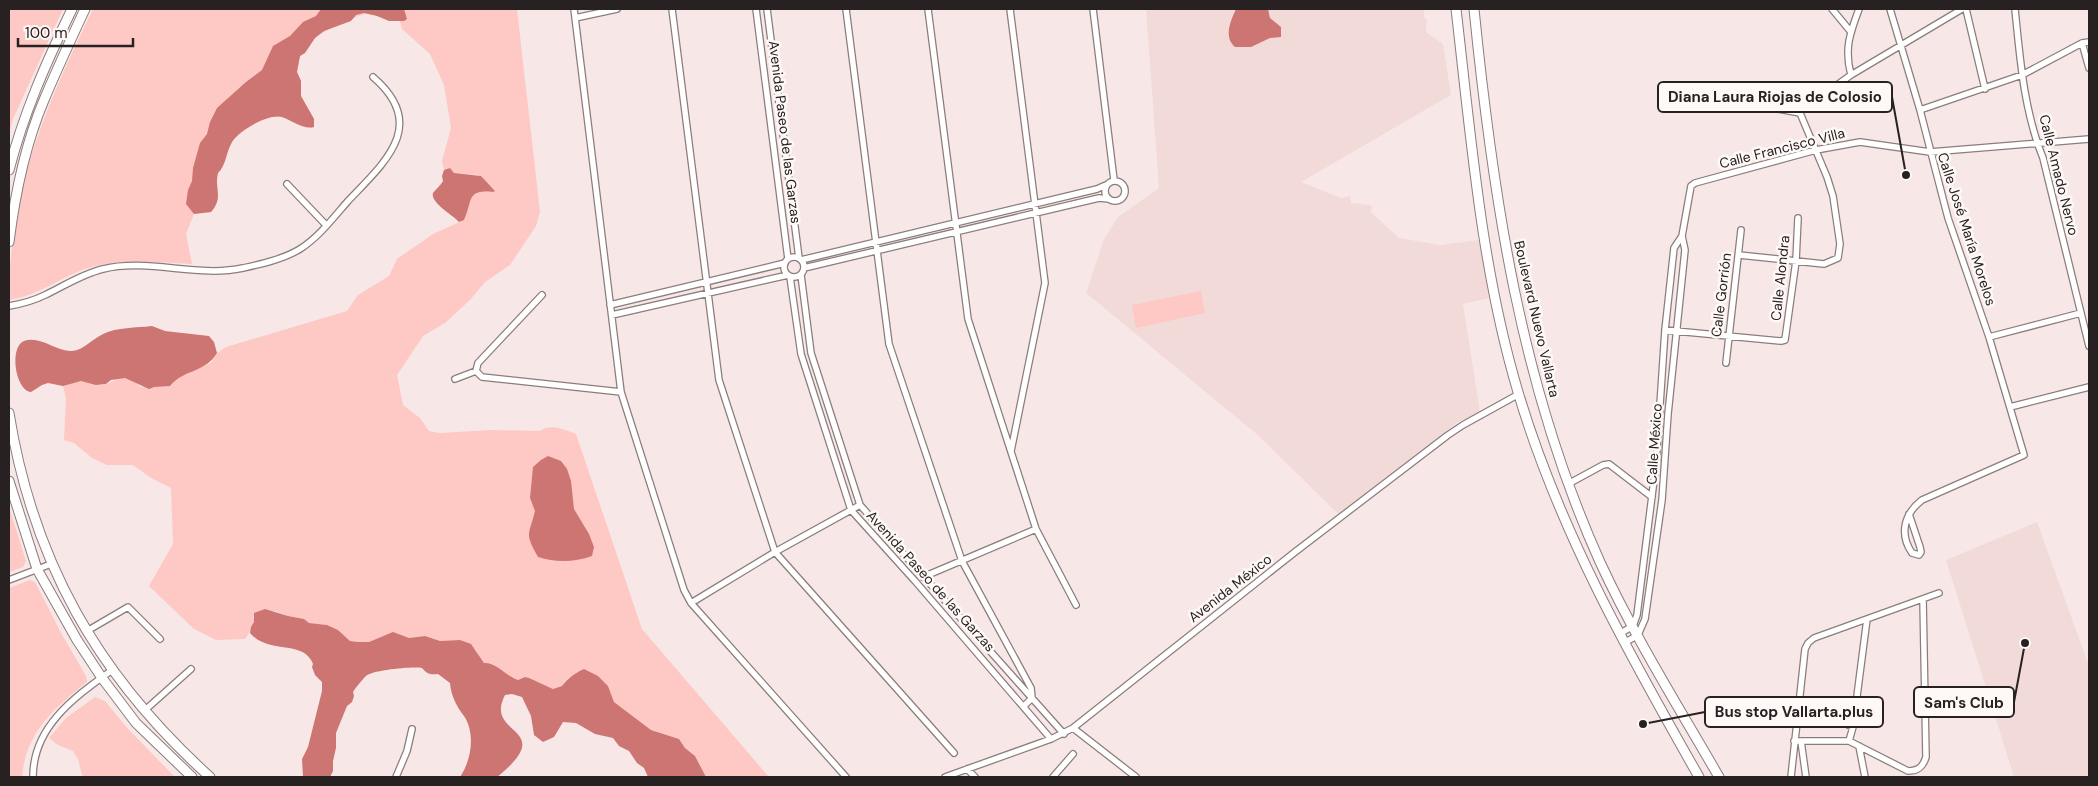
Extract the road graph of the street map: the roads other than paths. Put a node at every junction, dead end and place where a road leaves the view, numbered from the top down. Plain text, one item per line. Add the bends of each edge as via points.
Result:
1 (72, 9) edge
2 (85, 9) edge
3 (574, 9) edge
4 (617, 9) edge
5 (672, 9) edge
6 (756, 9) edge
7 (767, 9) edge
8 (846, 9) edge
9 (928, 9) edge
10 (1010, 9) edge
11 (1093, 9) edge
12 (1456, 9) edge
13 (1474, 9) edge
14 (1832, 9) edge
15 (1859, 9) edge
16 (1890, 9) edge
17 (1962, 9) edge
18 (1966, 9) edge
19 (2015, 9) edge
20 (575, 18) junction
21 (1851, 32) junction
22 (2089, 42) edge
23 (2082, 43) junction
24 (1900, 46) junction
25 (2089, 68) edge
26 (1851, 74) junction
27 (2022, 76) junction
28 (373, 77) dead end
29 (1986, 89) junction
30 (1761, 106) dead end
31 (1920, 110) junction
32 (1800, 113) junction
33 (2089, 139) edge
34 (2037, 143) junction
35 (1816, 150) junction
36 (1930, 152) junction
37 (9, 170) edge
38 (1114, 180) junction
39 (287, 184) dead end
40 (1106, 185) junction
41 (1691, 186) joint
42 (1109, 199) junction
43 (1035, 204) junction
44 (11, 206) edge
45 (1036, 213) junction
46 (1798, 218) dead end
47 (956, 223) junction
48 (326, 225) junction
49 (1741, 230) dead end
50 (957, 232) junction
51 (1682, 236) junction
52 (9, 242) edge
53 (876, 242) junction
54 (877, 251) junction
55 (1739, 255) junction
56 (800, 259) junction
57 (787, 261) junction
58 (1796, 262) junction
59 (804, 268) junction
60 (801, 275) junction
61 (789, 276) junction
62 (706, 282) junction
63 (708, 293) junction
64 (542, 295) dead end
65 (610, 305) junction
66 (9, 306) edge
67 (2081, 313) junction
68 (612, 315) junction
69 (1665, 330) junction
70 (1676, 332) junction
71 (1729, 336) junction
72 (1989, 337) junction
73 (2089, 346) edge
74 (1726, 363) dead end
75 (476, 371) junction
76 (454, 379) dead end
77 (2089, 387) edge
78 (621, 392) junction
79 (1519, 394) junction
80 (2010, 407) junction
81 (9, 413) edge
82 (1011, 452) junction
83 (9, 481) edge
84 (1568, 484) junction
85 (1652, 497) junction
86 (860, 505) junction
87 (851, 510) junction
88 (1908, 514) junction
89 (1036, 529) junction
90 (775, 552) junction
91 (962, 561) junction
92 (51, 564) junction
93 (37, 569) junction
94 (925, 577) junction
95 (9, 580) edge
96 (915, 581) junction
97 (1938, 593) dead end
98 (1922, 598) junction
99 (691, 602) junction
100 (1076, 605) dead end
101 (1866, 619) junction
102 (1633, 626) junction
103 (87, 631) junction
104 (1619, 634) junction
105 (1638, 635) junction
106 (160, 639) dead end
107 (1624, 643) junction
108 (1021, 668) junction
109 (191, 669) dead end
110 (112, 670) junction
111 (1012, 675) junction
112 (102, 678) junction
113 (1032, 698) junction
114 (1799, 702) junction
115 (1024, 706) junction
116 (144, 711) junction
117 (1853, 727) junction
118 (1073, 728) junction
119 (412, 729) dead end
120 (1064, 734) junction
121 (1051, 739) junction
122 (1798, 741) junction
123 (1849, 741) junction
124 (1859, 746) junction
125 (954, 753) dead end
126 (1073, 754) dead end
127 (967, 769) junction
128 (33, 777) edge
129 (192, 777) edge
130 (210, 777) edge
131 (396, 777) edge
132 (846, 777) edge
133 (945, 777) edge
134 (975, 777) edge
135 (1053, 777) edge
136 (1136, 777) edge
137 (1699, 777) edge
138 (1719, 777) edge
139 (1791, 777) edge
140 (1806, 777) edge
141 (1864, 777) edge

1 - 37 main road via 33,92
2 - 44 main road via 43,102
3 - 20 street
4 - 20 street
5 - 62 street
6 - 57 street, Avenida Paseo de las Garzas
7 - 56 street, Avenida Paseo de las Garzas
8 - 53 street
9 - 47 street
10 - 43 street
11 - 38 street
12 - 79 main road via 1486,248 1501,326
13 - 84 main road, Boulevard Nuevo Vallarta via 1494,183 1512,281 1538,393
14 - 21 street
15 - 21 street
16 - 24 street, Calle José María Morelos
17 - 24 street
18 - 29 street
19 - 27 street, Calle Amado Nervo
20 - 65 street
21 - 26 street via 1847,48
22 - 23 street
23 - 25 street
23 - 27 street
24 - 26 street
24 - 31 street, Calle José María Morelos
26 - 32 street
27 - 29 street
27 - 34 street, Calle Amado Nervo
28 - 48 street via 385,87 396,104 400,123 397,141 383,164
29 - 31 street
30 - 32 street
31 - 36 street, Calle José María Morelos
32 - 35 street
33 - 34 street, Calle Francisco Villa
34 - 36 street, Calle Francisco Villa
34 - 67 street, Calle Amado Nervo
35 - 36 street, Calle Francisco Villa via 1860,142
35 - 41 street, Calle Francisco Villa
35 - 58 street via 1833,196 1840,244 1838,258 1824,264
36 - 72 street, Calle José María Morelos via 1948,218
38 - 40 street
38 - 42 street via 1123,184 1125,193 1118,200
39 - 48 street
40 - 42 street
40 - 43 street
41 - 51 street, Calle México
42 - 45 street via 1098,198
43 - 45 street
43 - 47 street
44 - 52 main road
45 - 50 street
45 - 82 street via 1045,283
46 - 58 street, Calle Alondra
47 - 50 street
47 - 53 street
48 - 66 street via 300,249 245,267 210,271 118,266 74,280 31,301
49 - 55 street, Calle Gorrión
50 - 54 street
50 - 82 street via 968,319
51 - 69 street, Calle México via 1674,248
51 - 70 street, Calle México via 1685,250
53 - 54 street
53 - 56 street
54 - 59 street
54 - 91 street via 889,344
55 - 58 street
55 - 71 street, Calle Gorrión
56 - 57 street
56 - 59 street
57 - 61 street via 785,270
57 - 62 street
58 - 71 street, Calle Alondra via 1785,340
59 - 60 street
60 - 61 street
60 - 86 street, Avenida Paseo de las Garzas via 811,352
61 - 63 street
61 - 87 street, Avenida Paseo de las Garzas via 800,354
62 - 63 street
62 - 65 street
63 - 68 street
63 - 90 street via 719,380
64 - 75 street via 478,363
65 - 68 street
67 - 72 street
67 - 73 street, Calle Amado Nervo
68 - 78 street
69 - 70 street
69 - 85 street, Calle México
70 - 71 street
70 - 105 street, Calle México via 1662,500 1645,619
71 - 74 street, Calle Gorrión
72 - 80 street, Calle José María Morelos
75 - 76 street
75 - 78 street via 482,377
77 - 80 street
78 - 99 street via 684,590
79 - 104 main road via 1562,514
79 - 118 street, Avenida México via 1448,435
80 - 88 street, Calle José María Morelos via 2024,455 1922,500
81 - 92 main road via 21,472
82 - 89 street
83 - 93 main road
84 - 85 street via 1609,464
84 - 102 main road, Boulevard Nuevo Vallarta via 1600,563
85 - 102 street, Calle México
86 - 87 street
86 - 94 street, Avenida Paseo de las Garzas
87 - 90 street
87 - 96 street, Avenida Paseo de las Garzas
88 - 88 street via 1904,524 1907,545 1912,553 1919,554 1920,547
89 - 91 street
89 - 100 street
90 - 99 street
90 - 125 street
91 - 94 street
91 - 108 street
92 - 93 street
92 - 103 main road
93 - 95 street
93 - 112 main road
94 - 96 street
94 - 111 street, Avenida Paseo de las Garzas
96 - 115 street, Avenida Paseo de las Garzas
97 - 98 street
98 - 101 street
98 - 124 street via 1924,763 1914,771 1908,771
99 - 132 street
101 - 114 street via 1808,643
101 - 117 street
102 - 104 street
102 - 105 main road, Boulevard Nuevo Vallarta
103 - 106 street via 128,607
103 - 110 main road
104 - 107 main road
105 - 107 street
105 - 138 main road, Boulevard Nuevo Vallarta
107 - 137 main road
108 - 111 street
108 - 113 street via 1031,688
109 - 116 street
110 - 112 street
110 - 116 main road
111 - 113 street, Avenida Paseo de las Garzas
112 - 128 street via 70,702 49,726 36,754
112 - 129 main road via 136,723
113 - 115 street
113 - 120 street, Avenida Paseo de las Garzas
114 - 117 street
114 - 122 street
115 - 121 street, Avenida Paseo de las Garzas
116 - 130 main road
117 - 123 street
118 - 120 street, Avenida México
118 - 136 street
119 - 131 street via 407,752
120 - 121 street, Avenida México
121 - 127 street, Avenida México
122 - 123 street
122 - 139 street
122 - 140 street
123 - 124 street
124 - 141 street
126 - 135 street
127 - 133 street, Avenida México
127 - 134 street

